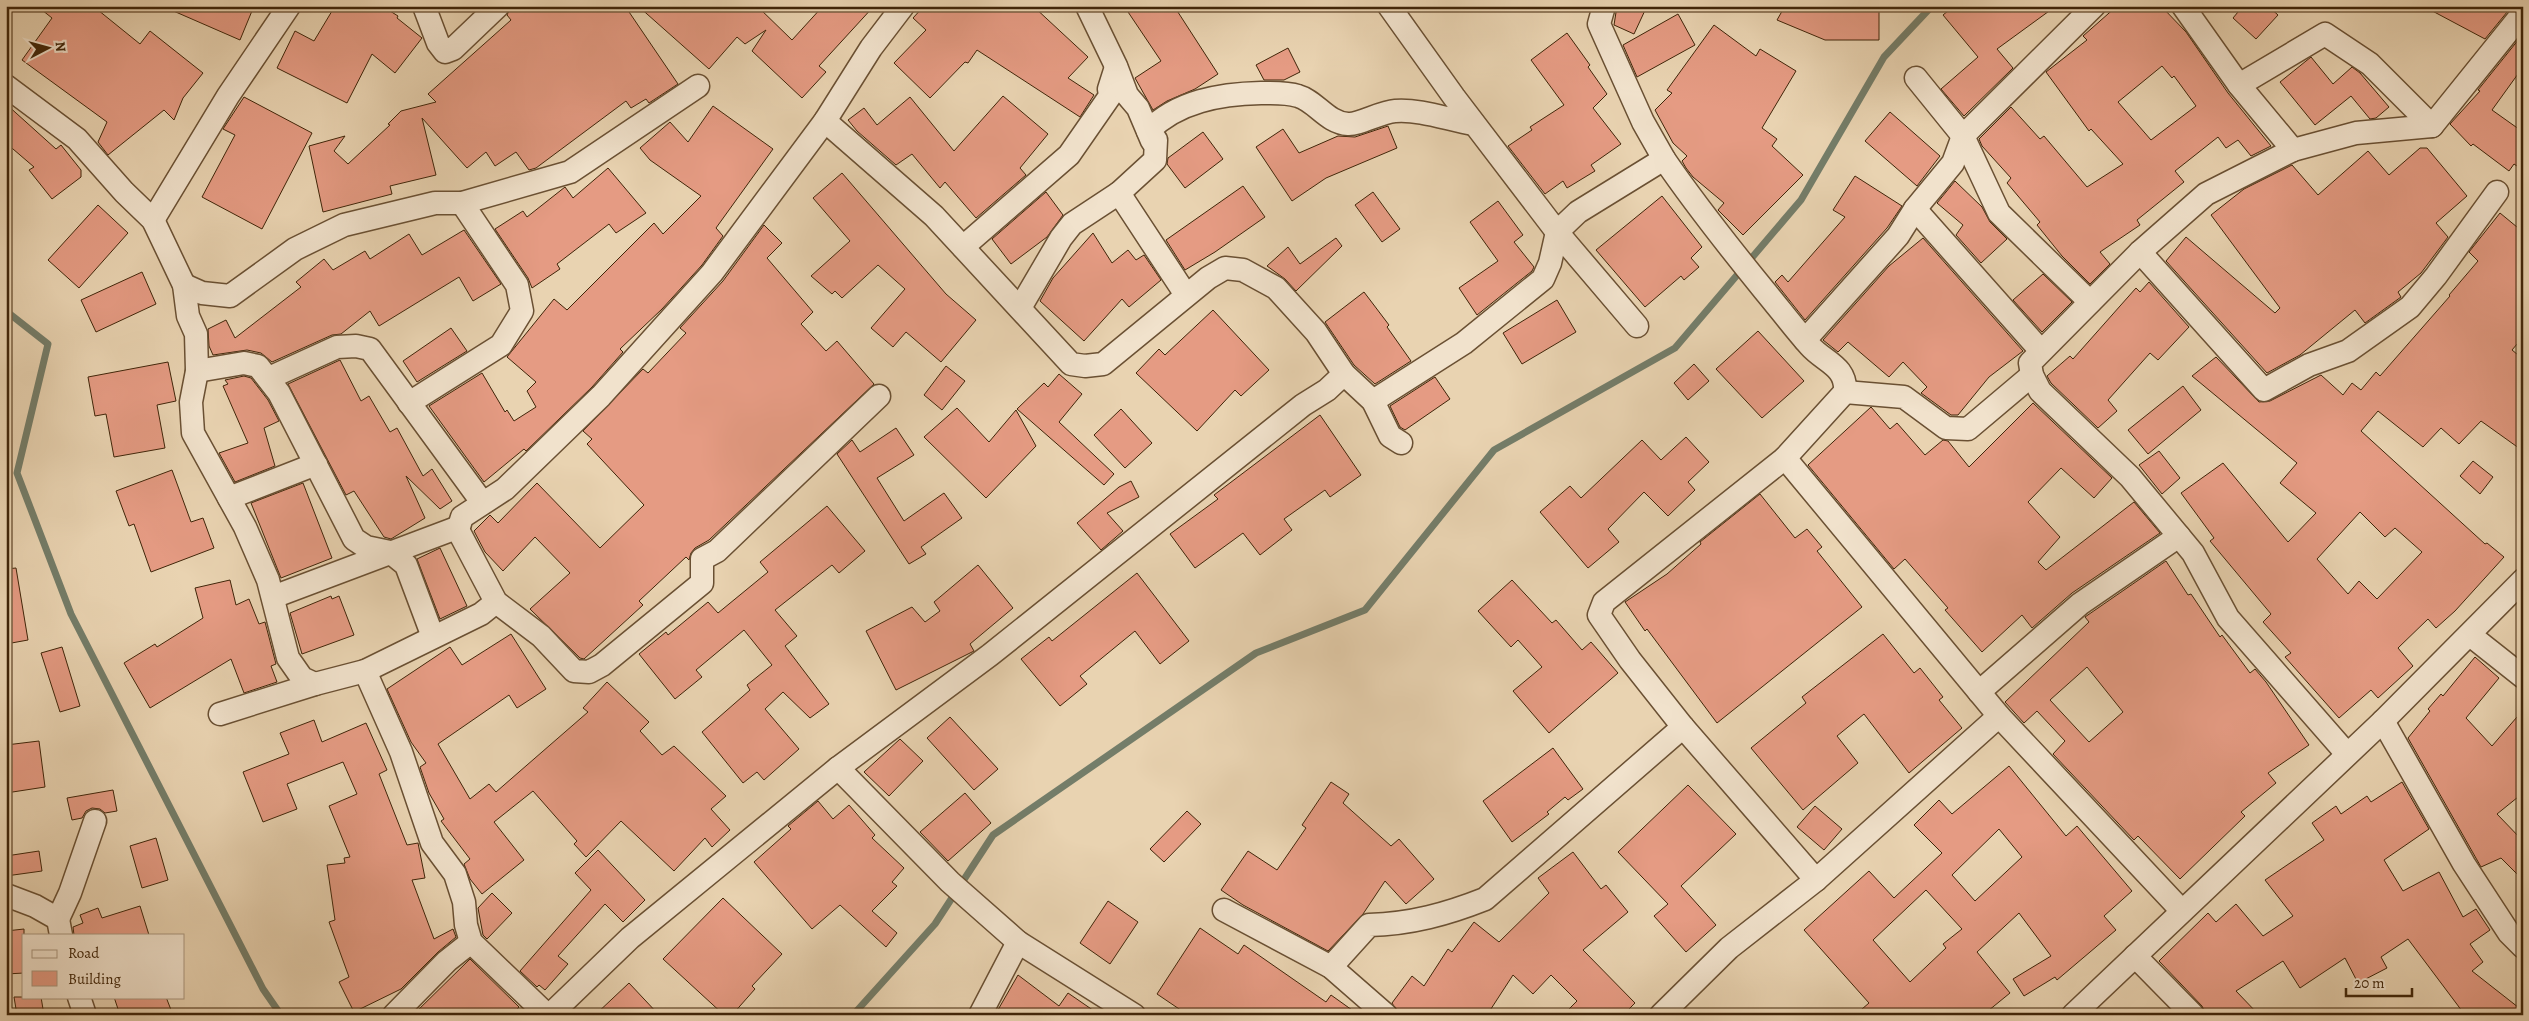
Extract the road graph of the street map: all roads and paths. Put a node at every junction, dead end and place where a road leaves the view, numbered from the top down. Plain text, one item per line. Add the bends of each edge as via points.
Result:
1 (424, 6) edge
2 (498, 6) edge
3 (903, 6) edge
4 (1087, 6) edge
5 (1389, 6) edge
6 (1604, 6) edge
7 (2094, 6) edge
8 (2183, 6) edge
9 (287, 8) edge
10 (2523, 13) edge
11 (1116, 66) junction
12 (1916, 78) dead end
13 (2239, 85) junction
14 (6, 86) edge
15 (698, 86) dead end
16 (825, 121) junction
17 (1474, 124) junction
18 (2432, 126) junction
19 (1148, 131) junction
20 (1963, 136) junction
21 (2293, 150) junction
22 (1664, 159) junction
23 (2496, 192) dead end
24 (1119, 193) junction
25 (462, 203) junction
26 (1915, 210) junction
27 (153, 220) junction
28 (1557, 232) junction
29 (963, 247) junction
30 (2140, 252) junction
31 (184, 285) junction
32 (1186, 295) junction
33 (2090, 302) junction
34 (1020, 308) junction
35 (1636, 326) dead end
36 (1805, 340) junction
37 (2041, 351) junction
38 (197, 370) junction
39 (1344, 374) junction
40 (2032, 375) junction
41 (269, 378) junction
42 (1845, 392) junction
43 (879, 396) dead end
44 (1373, 401) junction
45 (410, 403) junction
46 (1401, 443) dead end
47 (1785, 458) junction
48 (316, 464) junction
49 (229, 498) junction
50 (486, 500) junction
51 (459, 527) junction
52 (2179, 536) junction
53 (390, 552) junction
54 (2523, 580) edge
55 (273, 598) junction
56 (496, 602) junction
57 (2470, 634) junction
58 (433, 637) junction
59 (365, 671) junction
60 (2523, 677) edge
61 (315, 684) junction
62 (1979, 692) junction
63 (220, 714) dead end
64 (1999, 716) junction
65 (2383, 721) junction
66 (1684, 727) junction
67 (2347, 754) junction
68 (838, 768) junction
69 (95, 821) dead end
70 (1816, 880) junction
71 (70, 893) junction
72 (6, 895) edge
73 (35, 906) junction
74 (1224, 910) dead end
75 (2182, 911) junction
76 (59, 927) edge
77 (471, 942) junction
78 (1018, 942) junction
79 (2523, 947) edge
80 (2135, 956) junction
81 (1331, 967) junction
82 (79, 998) edge
83 (85, 1015) edge
84 (394, 1015) edge
85 (549, 1015) edge
86 (980, 1015) edge
87 (1134, 1015) edge
88 (1386, 1015) edge
89 (1661, 1015) edge
90 (2073, 1015) edge
91 (2193, 1015) edge

1 - 2 street via 444,52 453,49
3 - 16 street via 871,48
4 - 11 street
5 - 17 street
6 - 22 street via 1599,24 1643,122
7 - 20 street
8 - 13 street
9 - 27 street via 228,96
10 - 18 street
11 - 19 street via 1126,95 1138,108
11 - 29 street via 1110,96 1069,155
12 - 20 street
13 - 18 street via 2325,34 2370,64
13 - 21 street
14 - 27 street via 78,139
15 - 25 street via 570,172
16 - 29 street via 934,216
16 - 50 street via 699,287 601,396 505,489
17 - 19 street via 1397,111 1348,124 1328,117 1300,96 1228,94 1184,106 1160,119
17 - 28 street
18 - 21 street via 2356,133
19 - 24 street via 1152,141 1156,140 1155,160
20 - 26 street via 1953,163
20 - 33 street via 2000,214
21 - 30 street via 2206,194
22 - 28 street via 1578,212
22 - 36 street via 1705,218
23 - 30 street via 2436,276 2410,306 2348,351 2309,365 2264,390
24 - 32 street
24 - 34 street via 1072,224
25 - 31 street via 435,203 344,225 295,249 230,296 202,293
25 - 45 street via 517,285 522,311 502,345
26 - 36 street via 1898,236
26 - 37 street
27 - 31 street
28 - 35 street
28 - 44 street via 1543,280 1464,343
29 - 34 street
30 - 33 street
31 - 38 street via 188,316 196,334
32 - 34 street via 1103,364 1085,366 1072,364
32 - 39 street via 1225,268 1243,270 1276,288 1316,332
33 - 37 street
36 - 42 street via 1838,370 1846,381
37 - 40 street via 2030,363
38 - 41 street via 244,363 258,366
38 - 49 street via 191,402 193,433
39 - 44 street
39 - 68 street via 990,655
40 - 42 street via 1968,429 1946,428 1904,396
40 - 52 street via 2040,391 2130,477
41 - 45 street via 337,346 356,346 370,349
41 - 48 street
42 - 47 street
43 - 56 street via 717,551 702,559 702,583 602,665 589,672 574,671 541,636
44 - 46 street via 1390,436
45 - 50 street via 479,498
47 - 62 street
47 - 66 street via 1600,608 1599,615 1604,625
48 - 49 street
48 - 53 street via 354,539 366,548
49 - 55 street via 245,527
50 - 51 street via 462,517
51 - 53 street
51 - 56 street
52 - 62 street via 2080,604
52 - 67 street via 2193,553 2228,618
53 - 55 street
53 - 58 street via 406,565
54 - 57 street
55 - 61 street via 288,658 302,678
56 - 58 street via 482,614
57 - 60 street
57 - 65 street
58 - 59 street
59 - 61 street
59 - 77 street via 401,752 432,843 455,874
61 - 63 street
62 - 64 street
64 - 70 street
64 - 75 street
65 - 67 street
65 - 79 street via 2464,864 2509,933
66 - 70 street
66 - 81 street via 1485,899 1445,915 1396,925 1369,925
67 - 75 street
68 - 78 street via 950,882
68 - 85 street via 630,938
69 - 71 street
70 - 89 street via 1729,948
71 - 73 street
71 - 76 street
72 - 73 street
73 - 76 street
74 - 81 street
75 - 80 street
77 - 84 street via 447,961
77 - 85 street
78 - 86 street
78 - 87 street
80 - 90 street
80 - 91 street
81 - 88 street
82 - 83 street

